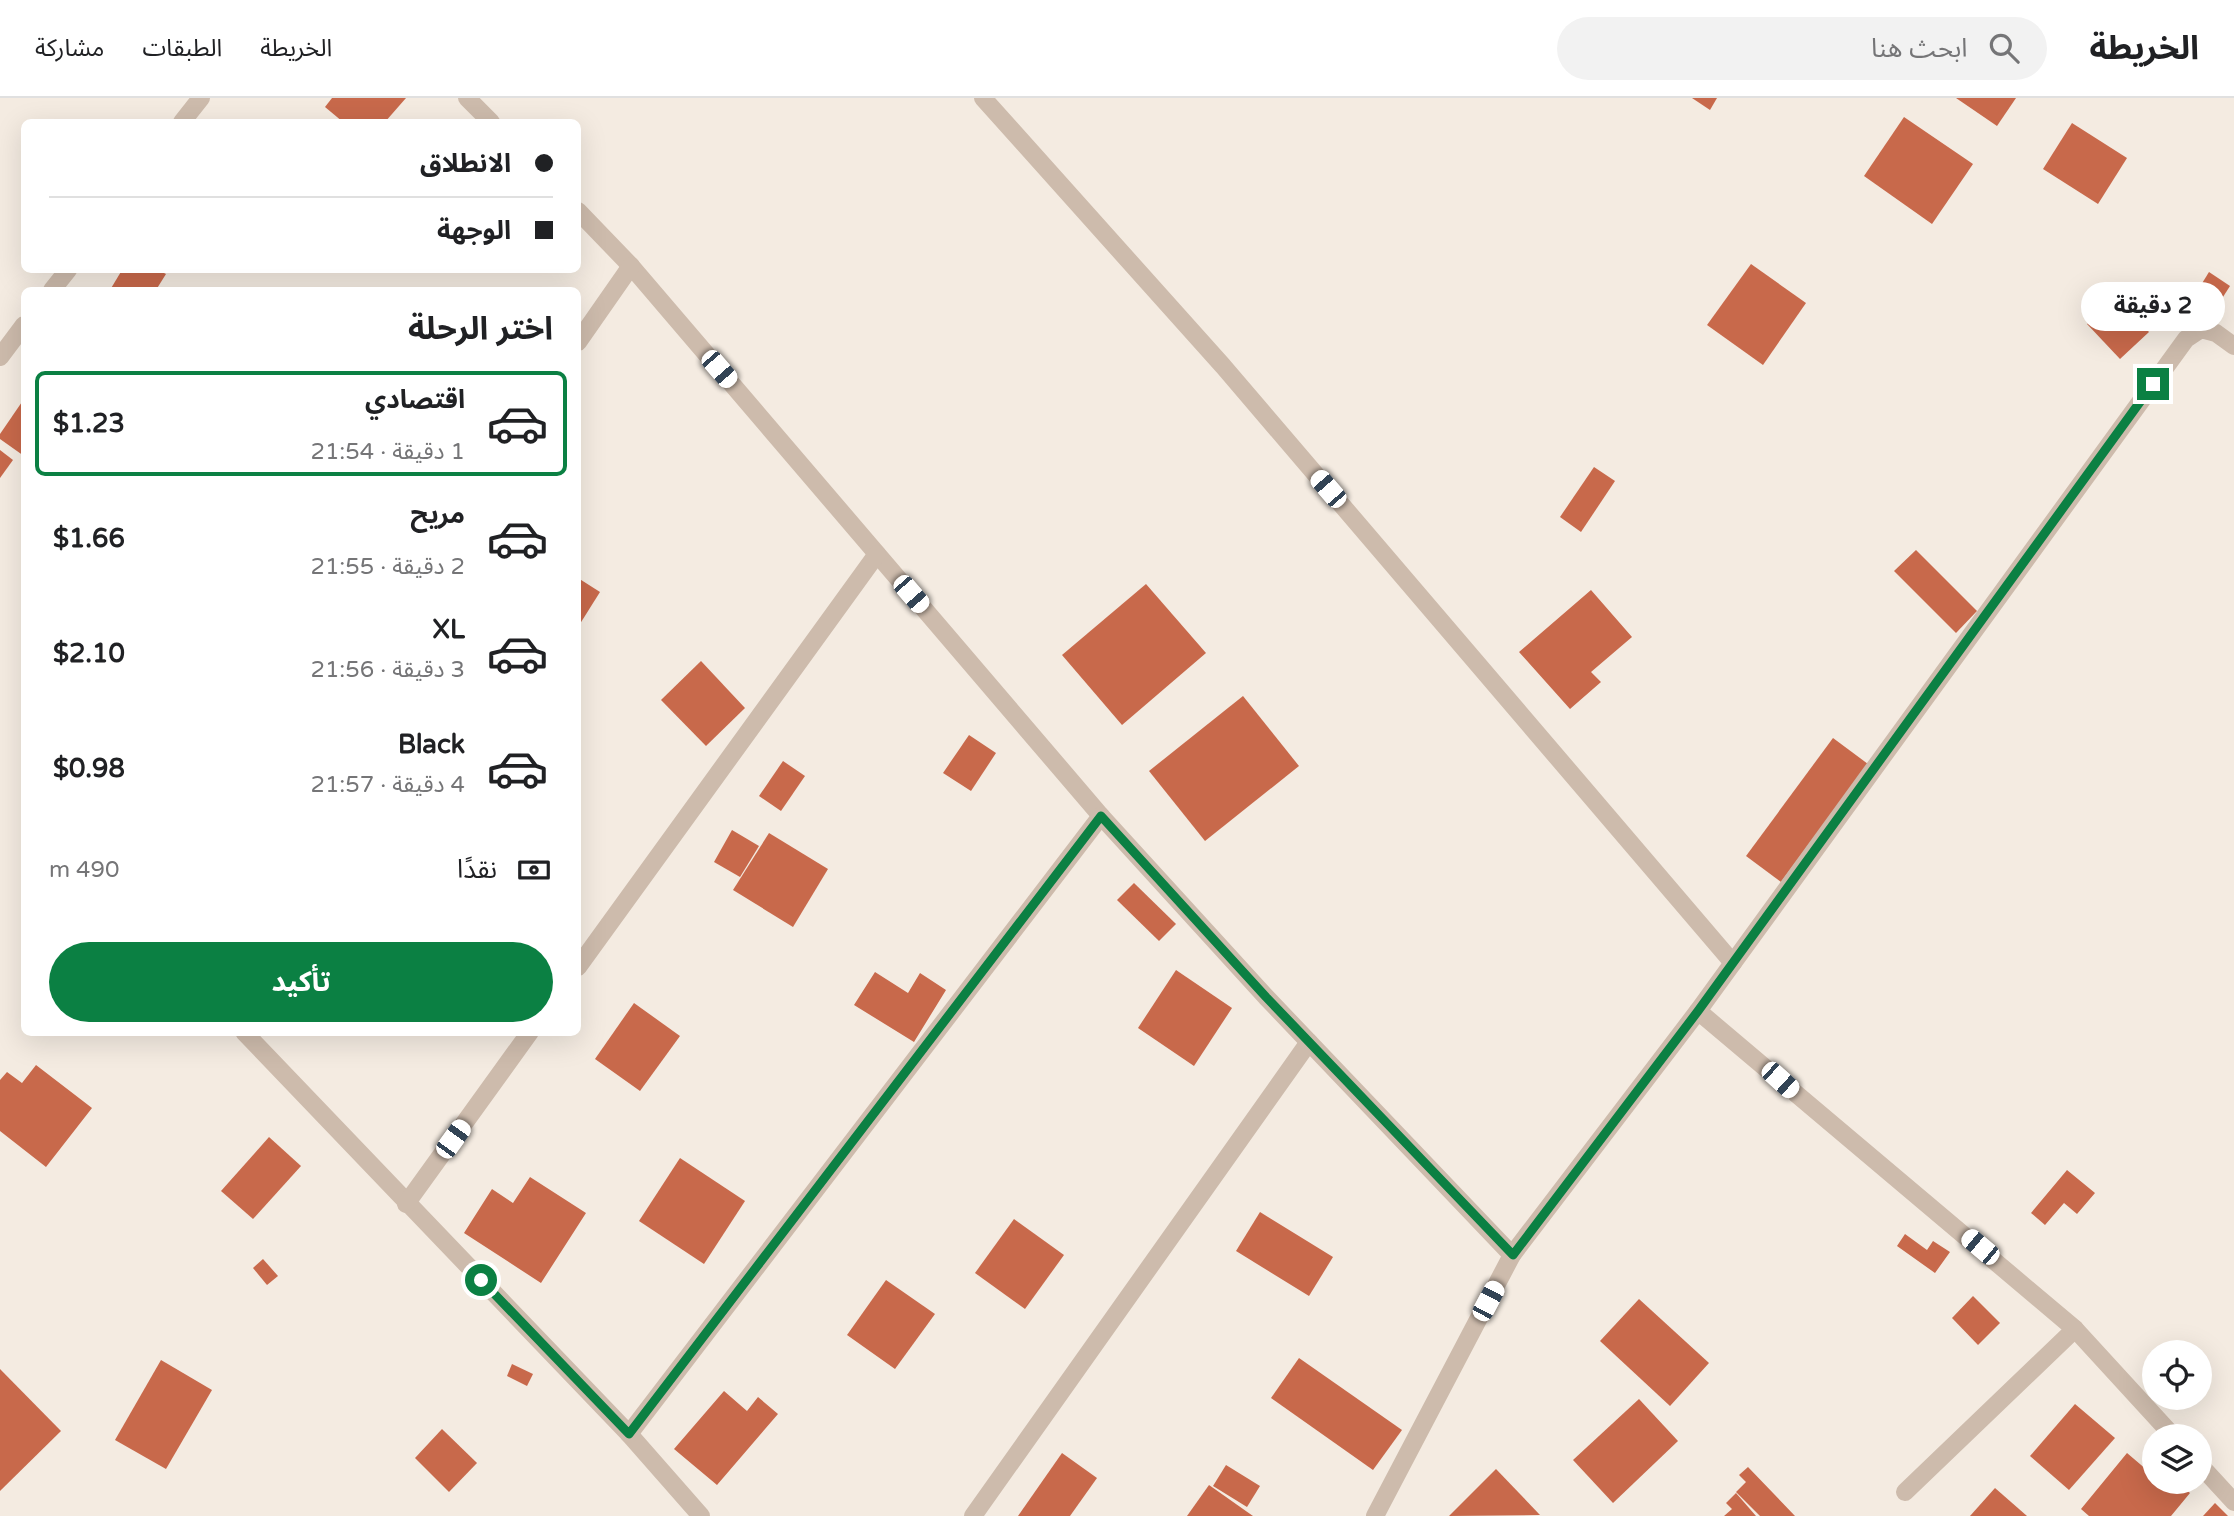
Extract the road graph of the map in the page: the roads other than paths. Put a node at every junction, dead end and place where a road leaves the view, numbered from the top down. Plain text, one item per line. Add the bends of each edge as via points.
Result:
1 (201, 98) edge
2 (467, 98) edge
3 (983, 98) edge
4 (184, 119) edge
5 (488, 119) edge
6 (581, 214) edge
7 (631, 266) junction
8 (65, 273) edge
9 (54, 287) edge
10 (21, 329) edge
11 (581, 338) edge
12 (2234, 346) edge
13 (0, 357) edge
14 (877, 554) junction
15 (1101, 816) junction
16 (581, 963) edge
17 (1733, 963) junction
18 (1698, 1011) junction
19 (248, 1036) edge
20 (527, 1036) edge
21 (1309, 1042) junction
22 (407, 1203) junction
23 (1513, 1255) junction
24 (2075, 1329) junction
25 (2162, 1424) edge
26 (629, 1434) junction
27 (2212, 1478) edge
28 (1905, 1492) dead end
29 (2234, 1502) edge
30 (701, 1516) edge
31 (973, 1516) edge
32 (1375, 1516) edge

1 - 4 street
2 - 5 street
3 - 17 street via 1223,366
6 - 7 street
7 - 11 street
7 - 14 street
8 - 9 street
10 - 13 street
12 - 17 street via 2201,329 2186,339
14 - 15 street
14 - 16 street
15 - 21 street
15 - 26 street
17 - 18 street
18 - 23 street
18 - 24 street
19 - 22 street
20 - 22 street
21 - 23 street
21 - 31 street
22 - 26 street
23 - 32 street
24 - 25 street
24 - 28 street
26 - 30 street
27 - 29 street

